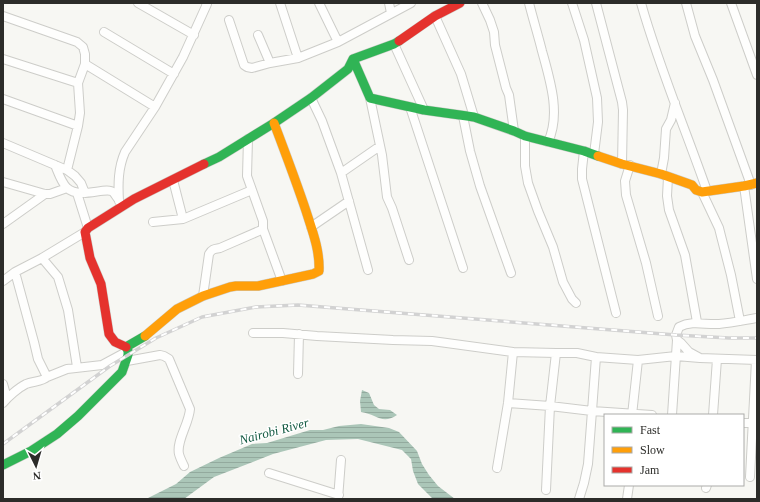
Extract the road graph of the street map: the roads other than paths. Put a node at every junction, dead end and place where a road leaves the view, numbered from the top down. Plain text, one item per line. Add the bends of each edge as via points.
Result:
1 (138, 3) edge
2 (206, 3) edge
3 (280, 3) edge
4 (318, 3) edge
5 (389, 3) edge
6 (411, 3) edge
7 (460, 3) edge
8 (482, 3) edge
9 (529, 3) edge
10 (572, 3) edge
11 (596, 3) edge
12 (641, 3) edge
13 (686, 3) edge
14 (732, 3) edge
15 (391, 13) junction
16 (3, 16) edge
17 (435, 16) junction
18 (229, 20) dead end
19 (104, 32) dead end
20 (194, 35) junction
21 (258, 35) dead end
22 (338, 42) junction
23 (394, 44) junction
24 (298, 58) junction
25 (353, 59) junction
26 (3, 60) edge
27 (270, 63) junction
28 (86, 64) junction
29 (174, 74) junction
30 (757, 75) edge
31 (78, 84) junction
32 (311, 98) junction
33 (370, 98) junction
34 (3, 99) edge
35 (675, 103) junction
36 (156, 107) junction
37 (410, 107) junction
38 (424, 110) junction
39 (463, 116) junction
40 (474, 117) junction
41 (274, 123) junction
42 (78, 126) junction
43 (514, 131) junction
44 (525, 136) junction
45 (248, 139) junction
46 (548, 142) junction
47 (3, 143) edge
48 (380, 146) junction
49 (584, 151) junction
50 (594, 154) junction
51 (55, 165) junction
52 (626, 165) junction
53 (67, 170) junction
54 (341, 173) junction
55 (664, 176) junction
56 (173, 180) junction
57 (3, 182) edge
58 (751, 185) edge
59 (67, 188) junction
60 (252, 190) junction
61 (704, 192) junction
62 (81, 193) junction
63 (45, 194) junction
64 (119, 201) junction
65 (349, 201) junction
66 (129, 202) junction
67 (183, 219) junction
68 (153, 222) dead end
69 (3, 224) edge
70 (311, 227) junction
71 (262, 228) junction
72 (86, 230) junction
73 (42, 258) junction
74 (409, 260) dead end
75 (463, 268) dead end
76 (368, 270) dead end
77 (15, 272) junction
78 (511, 272) dead end
79 (757, 279) edge
80 (3, 281) edge
81 (282, 281) junction
82 (203, 296) junction
83 (576, 303) dead end
84 (616, 313) dead end
85 (658, 316) dead end
86 (757, 318) edge
87 (740, 321) junction
88 (697, 322) junction
89 (253, 333) dead end
90 (299, 334) junction
91 (677, 340) junction
92 (127, 349) junction
93 (513, 352) junction
94 (556, 353) junction
95 (676, 356) junction
96 (596, 357) junction
97 (700, 358) junction
98 (717, 359) junction
99 (755, 359) edge
100 (638, 360) junction
101 (127, 361) junction
102 (77, 367) junction
103 (298, 374) dead end
104 (47, 377) junction
105 (3, 384) edge
106 (5, 401) edge
107 (508, 402) junction
108 (550, 406) junction
109 (592, 411) junction
110 (632, 414) edge
111 (672, 414) edge
112 (713, 414) edge
113 (744, 423) edge
114 (755, 423) edge
115 (341, 460) dead end
116 (3, 465) edge
117 (184, 466) dead end
118 (497, 468) dead end
119 (269, 473) dead end
120 (750, 477) dead end
121 (630, 486) edge
122 (546, 490) dead end
123 (338, 497) edge
124 (579, 499) edge
125 (627, 499) edge

1 - 20 street
2 - 20 street
3 - 24 street
4 - 22 street
5 - 15 street
6 - 15 street
7 - 17 street
8 - 43 street via 494,32 495,45 509,95
9 - 46 street via 549,75 553,103 553,127
10 - 50 street via 584,40 597,98 598,122
11 - 52 street via 622,102
12 - 35 street via 652,43
13 - 58 street via 695,36
14 - 30 street
15 - 22 street
16 - 28 street via 77,42 86,54
17 - 23 street
17 - 40 street via 461,74
18 - 27 street via 244,65 252,68
19 - 29 street
20 - 29 street
21 - 27 street
22 - 24 street
23 - 25 street
23 - 38 street
24 - 27 street
25 - 32 street via 348,69
25 - 33 street
26 - 31 street
28 - 31 street
28 - 36 street
29 - 36 street
31 - 42 street
32 - 41 street
32 - 54 street
33 - 37 street
33 - 48 street
34 - 42 street
35 - 55 street via 666,129
35 - 61 street
36 - 64 street via 125,152 118,182
37 - 38 street
37 - 75 street
38 - 39 street
39 - 40 street
39 - 78 street via 480,186
40 - 43 street
41 - 45 street
41 - 70 street
42 - 53 street
43 - 44 street
44 - 46 street
44 - 83 street via 528,183 551,241 563,282
45 - 56 street
45 - 60 street via 247,176
46 - 49 street
47 - 51 street
48 - 54 street
48 - 74 street via 388,197
49 - 50 street
49 - 84 street via 582,179
50 - 52 street
51 - 53 street
51 - 59 street
52 - 55 street
52 - 85 street via 626,196 646,263
53 - 62 street via 81,183
54 - 65 street
55 - 61 street via 692,185 696,190
55 - 88 street via 669,210 685,254
56 - 66 street
56 - 67 street
57 - 63 street
58 - 61 street
58 - 79 street
59 - 62 street
59 - 63 street
60 - 67 street
60 - 71 street via 263,221
61 - 87 street via 719,228
62 - 64 street via 109,190
62 - 72 street
63 - 69 street
64 - 66 street
65 - 70 street
65 - 76 street
66 - 72 street
67 - 68 street
70 - 81 street via 319,271
71 - 81 street
71 - 82 street via 211,251
72 - 73 street
72 - 92 street via 90,258 101,284 110,338
73 - 77 street
73 - 102 street via 58,277 68,310
77 - 80 street
77 - 104 street via 38,359
81 - 82 street via 258,286 230,287
82 - 92 street via 178,309
86 - 87 street
87 - 88 street via 718,324
88 - 91 street via 679,326
89 - 90 street
90 - 93 street via 432,341
90 - 103 street
91 - 95 street
91 - 97 street via 692,355
92 - 101 street
92 - 102 street via 102,365
93 - 94 street
93 - 107 street
94 - 96 street via 577,353
94 - 108 street
95 - 97 street
95 - 100 street
95 - 111 street
96 - 100 street
96 - 109 street
97 - 98 street
98 - 99 street
98 - 112 street
99 - 114 street
100 - 110 street
101 - 116 street via 124,370 116,379 57,434
101 - 117 street via 160,355 169,359 190,409 178,447
102 - 104 street via 67,368
104 - 106 street via 26,384
105 - 106 street
107 - 108 street
107 - 118 street
108 - 109 street
108 - 122 street
109 - 110 street
109 - 124 street via 588,464
113 - 114 street
114 - 120 street
115 - 123 street
119 - 123 street
121 - 125 street

